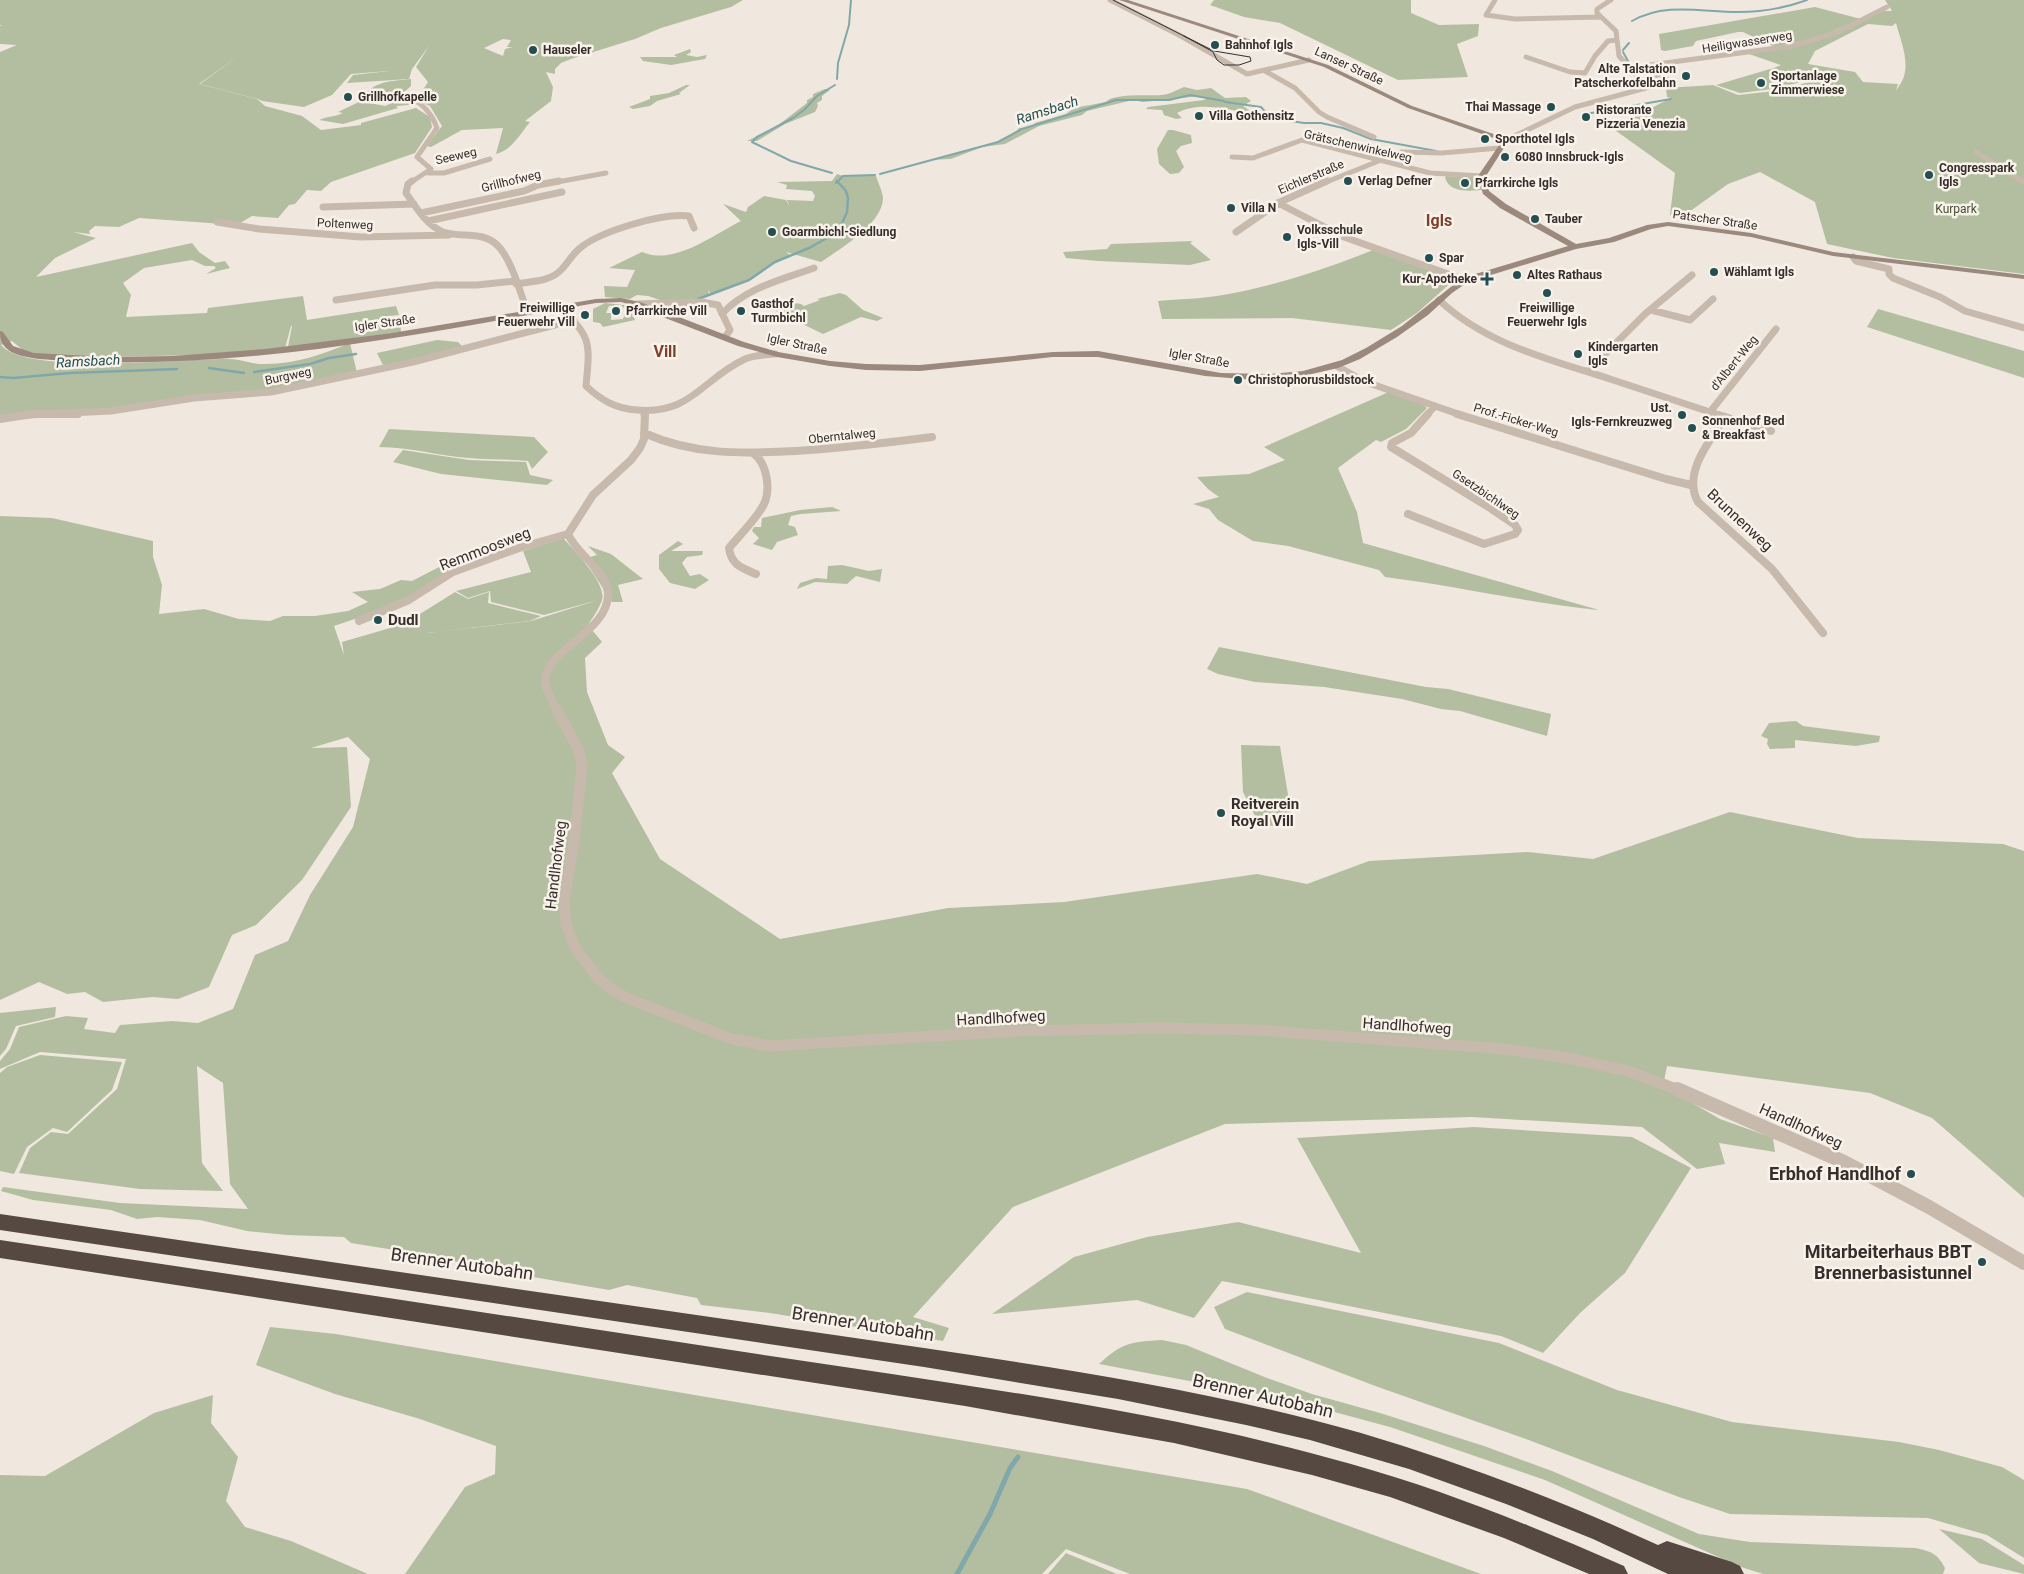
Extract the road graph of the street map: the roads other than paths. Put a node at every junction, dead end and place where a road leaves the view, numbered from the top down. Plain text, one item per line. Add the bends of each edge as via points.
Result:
1 (1110, 0) edge
2 (1122, 0) edge
3 (1495, 0) edge
4 (1611, 0) edge
5 (1887, 7) dead end
6 (1601, 17) junction
7 (1617, 40) junction
8 (1526, 57) dead end
9 (1309, 60) junction
10 (1641, 70) junction
11 (1265, 71) junction
12 (1634, 71) junction
13 (1644, 88) junction
14 (360, 97) dead end
15 (1374, 137) dead end
16 (1506, 140) junction
17 (1499, 148) junction
18 (1976, 152) dead end
19 (1232, 157) dead end
20 (490, 159) dead end
21 (1380, 161) junction
22 (428, 173) junction
23 (606, 174) dead end
24 (1482, 176) junction
25 (2024, 182) edge
26 (562, 192) dead end
27 (414, 204) junction
28 (1278, 204) junction
29 (323, 207) dead end
30 (421, 213) junction
31 (428, 221) junction
32 (217, 222) dead end
33 (694, 228) dead end
34 (1236, 232) dead end
35 (473, 235) junction
36 (1575, 247) junction
37 (1853, 257) junction
38 (814, 268) dead end
39 (1692, 275) dead end
40 (2024, 277) edge
41 (1465, 280) junction
42 (516, 283) junction
43 (1713, 299) dead end
44 (336, 300) dead end
45 (1439, 300) junction
46 (637, 304) junction
47 (559, 307) junction
48 (1651, 310) junction
49 (527, 312) junction
50 (722, 314) junction
51 (574, 320) junction
52 (2024, 328) edge
53 (1776, 329) dead end
54 (0, 334) edge
55 (725, 337) junction
56 (749, 346) junction
57 (775, 354) junction
58 (745, 359) junction
59 (1337, 366) junction
60 (1588, 371) junction
61 (1436, 406) junction
62 (645, 412) junction
63 (1710, 412) junction
64 (1725, 417) junction
65 (0, 419) edge
66 (1771, 431) dead end
67 (644, 433) junction
68 (932, 437) dead end
69 (753, 453) junction
70 (1691, 485) junction
71 (1408, 514) dead end
72 (568, 534) junction
73 (756, 574) dead end
74 (359, 621) dead end
75 (1823, 632) dead end
76 (0, 1222) edge
77 (0, 1249) edge
78 (2024, 1263) edge
79 (1577, 1520) junction
80 (1616, 1574) edge
81 (1694, 1574) edge
82 (1732, 1574) edge

1 - 11 street via 1247,74
2 - 9 main road, Lanser Straße
3 - 6 street via 1486,15 1534,19 1579,15
4 - 6 street via 1597,10
5 - 10 street, Heiligwasserweg via 1838,32 1793,46 1650,65
6 - 7 street via 1616,31
7 - 8 street via 1608,42 1584,74
7 - 12 street via 1620,58
9 - 11 street
9 - 16 main road, Lanser Straße via 1410,107
10 - 12 street, Heiligwasserweg
10 - 13 street via 1672,81
11 - 15 street via 1295,88 1327,117
12 - 13 street via 1645,84
13 - 16 street via 1575,106
14 - 22 street via 382,94 407,97 432,114 437,128 417,157 431,167
16 - 17 main road
17 - 21 street, Eichlerstraße via 1442,153 1405,152
17 - 24 main road
18 - 25 street
19 - 21 street, Grätschenwinkelweg via 1253,158 1302,140
20 - 22 street, Seeweg via 444,173
21 - 24 street, Grätschenwinkelweg via 1436,174
21 - 28 street, Eichlerstraße
22 - 27 street via 407,187 406,193
23 - 30 street, Grillhofweg
24 - 36 main road via 1486,192 1503,206
26 - 31 street, Grillhofweg
27 - 29 street
27 - 30 street
28 - 34 street, Eichlerstraße
28 - 41 street via 1344,237
30 - 31 street
31 - 35 street via 442,231
32 - 35 street, Poltenweg via 361,238
33 - 42 street via 685,214 647,221 585,245 554,276
35 - 42 street via 499,247
36 - 37 main road, Patscher Straße via 1672,224 1744,234
36 - 41 main road, Igler Straße
37 - 40 main road, Patscher Straße
37 - 52 street, Patscher Straße via 1889,269 1892,278 1965,311
38 - 50 street via 740,299 727,306
39 - 48 street
41 - 45 main road, Igler Straße
42 - 44 street via 435,284
42 - 49 street
43 - 48 street via 1690,320
45 - 59 main road, Igler Straße via 1402,329
45 - 60 street via 1456,316 1482,332
46 - 47 main road, Igler Straße via 609,300
46 - 50 street via 702,302 718,305
46 - 55 main road, Igler Straße
47 - 49 main road, Igler Straße
47 - 51 street
48 - 60 street
49 - 54 main road, Igler Straße via 392,336 265,352 172,359 33,356 10,348
50 - 55 street via 730,330
51 - 62 street via 586,334 590,345 586,386 607,404
51 - 65 street, Burgweg via 413,362 270,392 194,398 111,411 33,414
53 - 63 street, d'Albert-Weg
55 - 56 main road, Igler Straße
56 - 57 main road, Igler Straße
56 - 58 street via 750,353
57 - 58 street
57 - 59 main road, Igler Straße via 886,368 951,366 1053,354 1100,354 1207,374 1243,377 1298,375
58 - 62 street via 673,409
59 - 61 street, Prof.-Ficker-Weg via 1363,381
60 - 63 street
61 - 70 street, Prof.-Ficker-Weg
61 - 71 street, Gsetzbichlweg via 1411,433 1392,446 1487,506 1518,530 1515,534 1484,544
62 - 67 street
63 - 64 street
64 - 66 street
64 - 70 street, Brunnenweg via 1700,458
67 - 69 street, Oberntalweg via 678,446
67 - 72 street via 637,452 580,510
68 - 69 street, Oberntalweg via 843,448
69 - 73 street via 763,465 766,498 729,548 730,556 740,567
70 - 75 street, Brunnenweg via 1698,502 1772,569
72 - 74 street, Remmoosweg via 453,572 409,600
72 - 78 street, Handlhofweg via 596,569 608,597 599,618 553,662 544,678 545,687 578,749 582,766 564,914 570,936 587,965 618,994 732,1039 770,1046 1070,1029 1240,1030 1504,1049 1591,1062 1639,1074 1690,1094 1844,1162
76 - 79 highway, Brenner Autobahn via 669,1318 1119,1388 1332,1436 1448,1472
77 - 80 highway via 1028,1406 1212,1440 1376,1482 1455,1509
79 - 81 highway, Brenner Autobahn
79 - 82 highway

